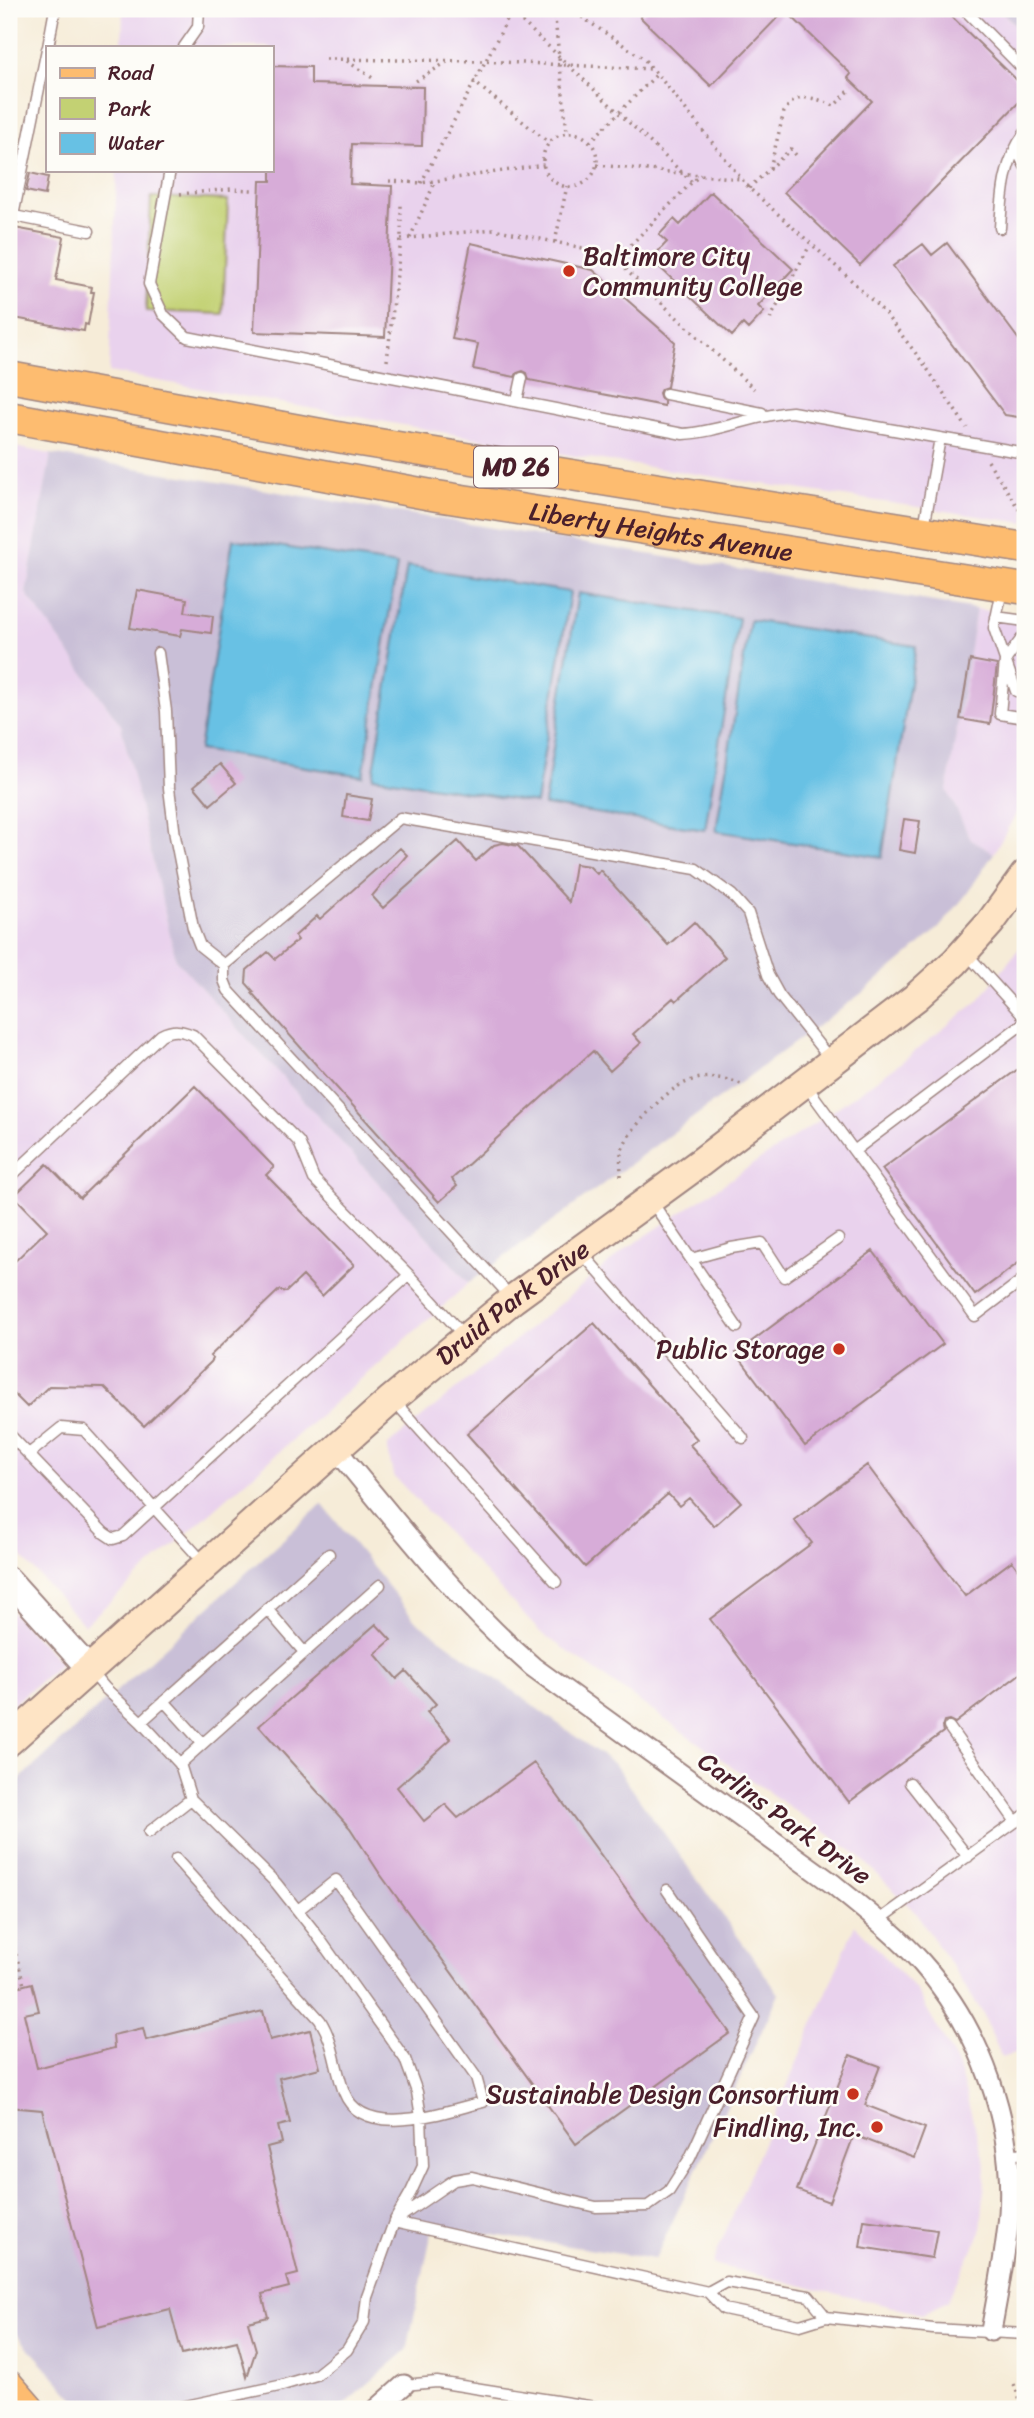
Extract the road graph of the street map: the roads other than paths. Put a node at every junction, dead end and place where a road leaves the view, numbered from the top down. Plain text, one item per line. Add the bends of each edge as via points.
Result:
1 (55, 9) edge
2 (199, 9) edge
3 (964, 9) edge
4 (47, 46) edge
5 (185, 46) edge
6 (46, 53) edge
7 (1025, 71) edge
8 (1025, 133) edge
9 (1016, 149) junction
10 (1025, 166) edge
11 (170, 172) edge
12 (11, 216) edge
13 (1000, 228) dead end
14 (89, 232) dead end
15 (9, 377) edge
16 (522, 378) dead end
17 (666, 394) dead end
18 (517, 401) junction
19 (766, 414) junction
20 (9, 417) edge
21 (940, 438) junction
22 (1025, 453) edge
23 (924, 531) junction
24 (1021, 547) edge
25 (1014, 587) edge
26 (996, 617) junction
27 (1025, 621) edge
28 (1025, 634) edge
29 (1022, 651) dead end
30 (158, 653) dead end
31 (1005, 661) junction
32 (1018, 677) dead end
33 (1016, 691) dead end
34 (1025, 718) edge
35 (1025, 875) edge
36 (964, 951) junction
37 (223, 965) junction
38 (1025, 1020) edge
39 (832, 1062) junction
40 (805, 1083) junction
41 (854, 1151) junction
42 (9, 1178) edge
43 (649, 1199) junction
44 (838, 1239) dead end
45 (578, 1249) junction
46 (691, 1259) junction
47 (409, 1275) junction
48 (1025, 1278) edge
49 (513, 1299) junction
50 (737, 1327) dead end
51 (465, 1338) junction
52 (392, 1399) junction
53 (9, 1434) edge
54 (743, 1438) dead end
55 (336, 1448) junction
56 (29, 1454) junction
57 (153, 1507) junction
58 (329, 1554) dead end
59 (206, 1566) junction
60 (9, 1580) edge
61 (556, 1582) dead end
62 (380, 1585) dead end
63 (267, 1609) junction
64 (304, 1653) junction
65 (90, 1670) junction
66 (164, 1701) junction
67 (141, 1722) junction
68 (949, 1727) dead end
69 (9, 1741) edge
70 (202, 1743) junction
71 (180, 1764) junction
72 (910, 1783) dead end
73 (191, 1799) junction
74 (1025, 1815) edge
75 (1016, 1822) junction
76 (149, 1832) dead end
77 (968, 1857) junction
78 (176, 1859) dead end
79 (667, 1890) dead end
80 (298, 1910) junction
81 (878, 1921) junction
82 (421, 2117) junction
83 (1016, 2154) edge
84 (394, 2221) junction
85 (708, 2292) junction
86 (826, 2317) junction
87 (991, 2330) junction
88 (1025, 2334) edge
89 (404, 2385) joint
90 (569, 2406) edge
91 (172, 2409) edge
92 (377, 2409) edge
93 (607, 2409) edge

1 - 4 lane
2 - 5 lane via 198,27
3 - 7 lane
6 - 12 lane
8 - 9 lane
9 - 10 lane
9 - 13 lane via 1002,191
11 - 18 lane via 149,284 163,314 187,337
12 - 14 lane
15 - 23 main road, Liberty Heights Avenue / MD 26 via 368,442
16 - 18 lane
17 - 19 lane
18 - 19 lane via 683,434 703,433
19 - 21 lane via 792,412
20 - 25 main road, Liberty Heights Avenue / MD 26 via 450,498
21 - 22 lane
21 - 23 lane
23 - 24 main road, Liberty Heights Avenue / MD 26
25 - 26 lane
26 - 27 lane
26 - 31 lane via 994,628
28 - 31 lane
29 - 31 lane
30 - 37 lane via 175,836 193,929 200,946
31 - 32 lane
31 - 33 lane
31 - 34 lane via 1000,714
35 - 36 main road, Druid Park Drive
36 - 38 lane
36 - 39 main road, Druid Park Drive via 915,998
37 - 39 lane via 400,818 696,869 748,913 779,995
37 - 49 lane via 228,990
38 - 41 lane
39 - 40 main road, Druid Park Drive
40 - 41 lane
40 - 43 main road, Druid Park Drive
41 - 48 lane via 975,1316
42 - 47 lane via 161,1035 182,1030 193,1035 299,1142 314,1179
43 - 45 main road, Druid Park Drive
43 - 46 lane
44 - 46 lane via 784,1277 762,1243
45 - 49 main road, Druid Park Drive
45 - 54 lane
46 - 50 lane
47 - 51 lane
47 - 57 lane
49 - 51 main road, Druid Park Drive
51 - 52 main road, Druid Park Drive
52 - 55 main road, Druid Park Drive
52 - 61 lane
53 - 56 lane
55 - 59 main road, Druid Park Drive
55 - 81 street, Carlins Park Drive via 494,1633 533,1667 834,1884
56 - 57 lane via 61,1428 84,1430
56 - 57 lane via 113,1539
57 - 59 lane
58 - 63 lane
59 - 65 main road, Druid Park Drive
60 - 65 street
62 - 64 lane
63 - 64 lane
63 - 66 lane
64 - 70 lane
65 - 67 lane
65 - 69 main road, Druid Park Drive
66 - 67 lane
66 - 70 lane
67 - 71 lane
68 - 75 lane
70 - 71 lane
71 - 73 lane
72 - 77 lane
73 - 76 lane
73 - 80 lane
74 - 75 lane
75 - 77 lane
77 - 81 lane
78 - 82 lane via 320,2020 353,2108 377,2120
79 - 84 lane via 754,2017 690,2158 669,2191 648,2206 596,2207 472,2177 454,2180
80 - 82 lane via 405,2059
80 - 82 lane via 336,1880 477,2077 483,2102
81 - 83 street, Carlins Park Drive via 922,1963 953,2005 978,2048
82 - 84 lane via 423,2166
83 - 87 street, Carlins Park Drive
84 - 85 lane
84 - 91 lane via 367,2297 363,2322 348,2350 333,2363 316,2375 279,2386
85 - 86 lane via 724,2309 800,2325
85 - 86 lane via 726,2282 809,2297
86 - 87 lane via 933,2329
87 - 88 lane
89 - 90 lane via 437,2382
89 - 92 street
90 - 93 lane

